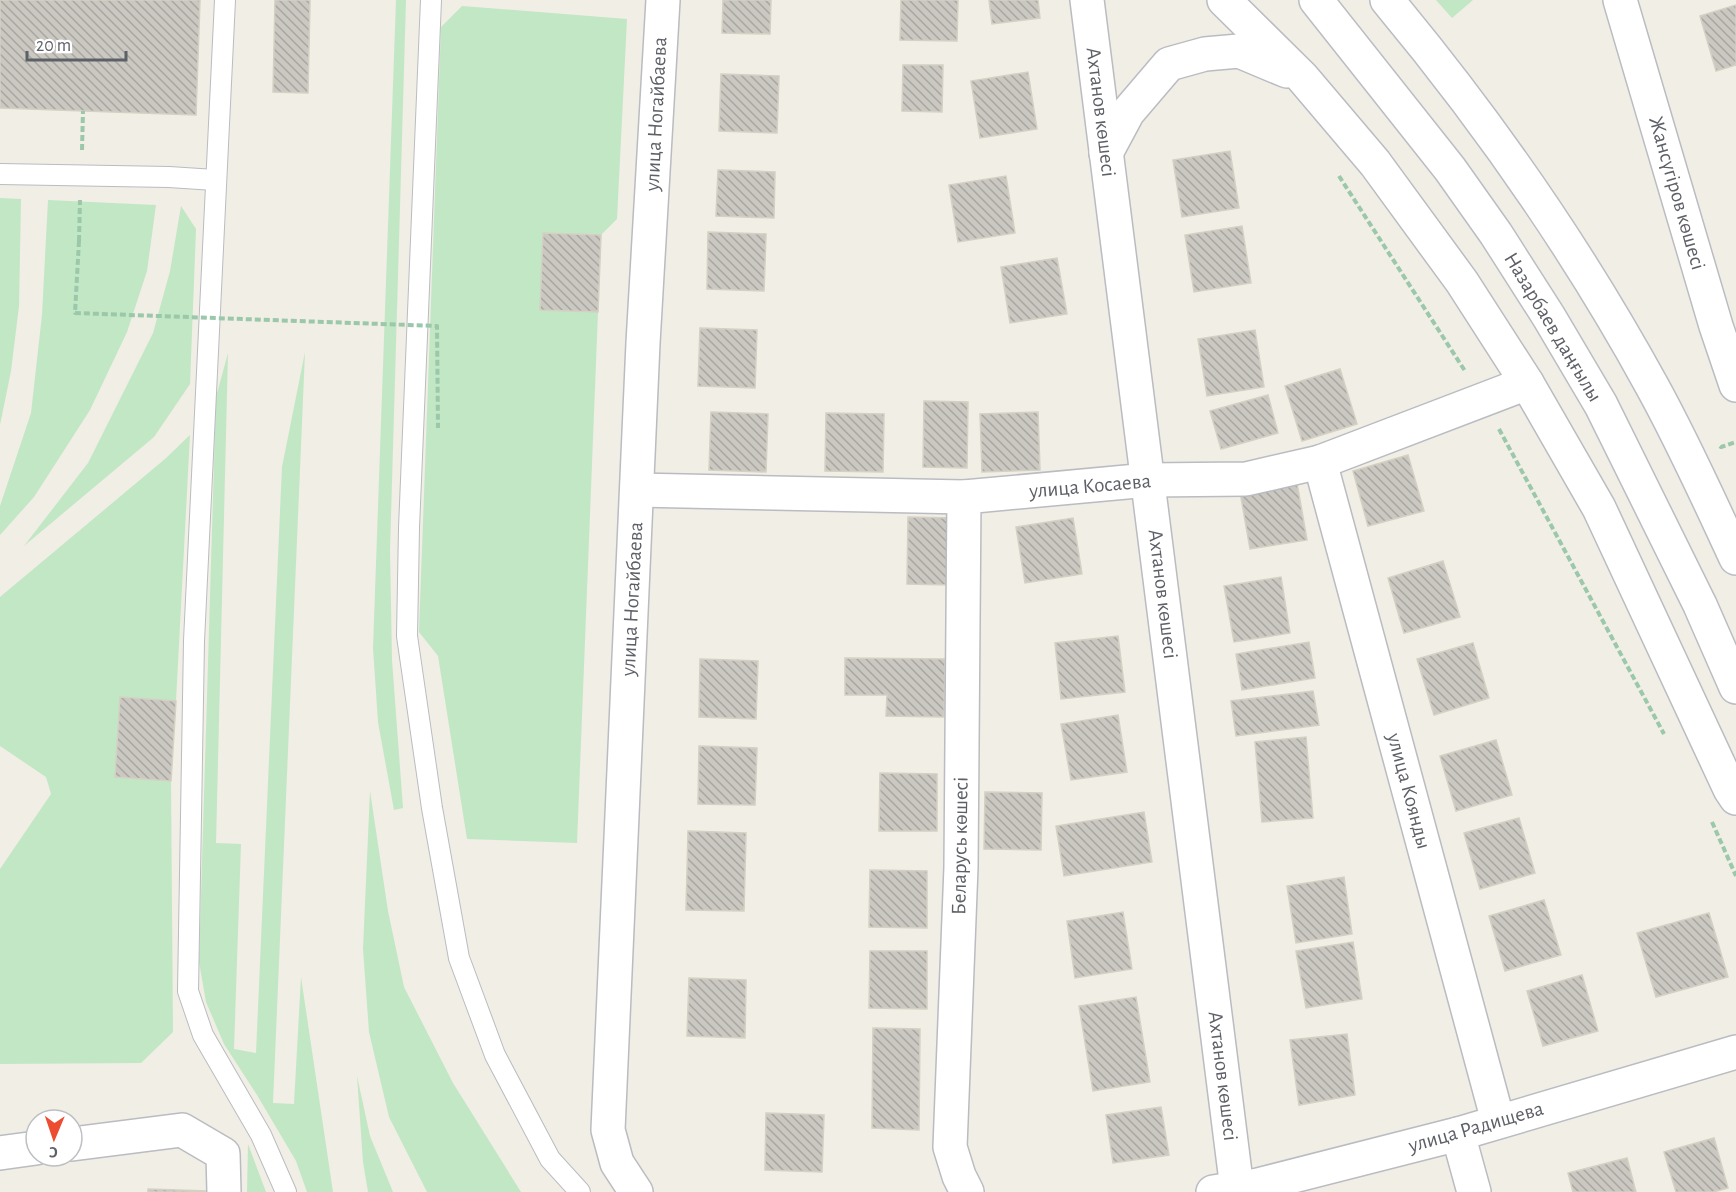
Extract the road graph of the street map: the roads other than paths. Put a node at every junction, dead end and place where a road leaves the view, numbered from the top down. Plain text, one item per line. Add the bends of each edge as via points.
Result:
1 (225, 0) edge
2 (431, 0) edge
3 (663, 0) edge
4 (1086, 0) edge
5 (1224, 0) edge
6 (1316, 0) edge
7 (1387, 0) edge
8 (1620, 0) edge
9 (1302, 77) junction
10 (1106, 153) junction
11 (0, 174) edge
12 (215, 180) junction
13 (1726, 323) edge
14 (1527, 383) junction
15 (1736, 385) edge
16 (1320, 462) junction
17 (1148, 480) junction
18 (637, 490) junction
19 (964, 497) junction
20 (1736, 558) edge
21 (1736, 687) edge
22 (1736, 798) edge
23 (1736, 1052) edge
24 (1498, 1120) junction
25 (1458, 1134) junction
26 (84, 1142) edge
27 (24, 1150) edge
28 (0, 1153) edge
29 (1242, 1189) edge
30 (224, 1192) edge
31 (286, 1192) edge
32 (580, 1192) edge
33 (636, 1192) edge
34 (968, 1192) edge
35 (1474, 1192) edge

1 - 12 lane
2 - 32 lane via 407,636 459,958 495,1055 549,1159
3 - 18 street, улица Ногайбаева
4 - 10 street, Ахтанов көшесі
5 - 9 street
6 - 21 street, Назарбаев даңғылы via 1450,169 1549,317 1611,426
7 - 20 street via 1483,121 1561,234 1652,386
8 - 13 street, Жансүгіров көшесі
9 - 10 street via 1239,51 1204,54 1169,64 1128,112
9 - 14 street via 1375,163 1462,282
10 - 17 street, Ахтанов көшесі
11 - 12 lane
12 - 31 lane via 194,641 188,991 203,1035 261,1135
13 - 15 street, Жансүгіров көшесі
14 - 16 street, улица Косаева
14 - 22 street via 1599,508
16 - 17 street, улица Косаева via 1246,479
16 - 24 street, улица Коянды
17 - 19 street, улица Косаева
17 - 29 street, Ахтанов көшесі
18 - 19 street, улица Косаева
18 - 33 street, улица Ногайбаева via 608,1130 617,1163
19 - 34 street, Беларусь көшесі via 961,867 950,1147
23 - 24 street, улица Радищева
24 - 25 street, улица Радищева
25 - 29 street, улица Радищева
25 - 35 street
26 - 30 street via 182,1130 223,1154
27 - 28 street

